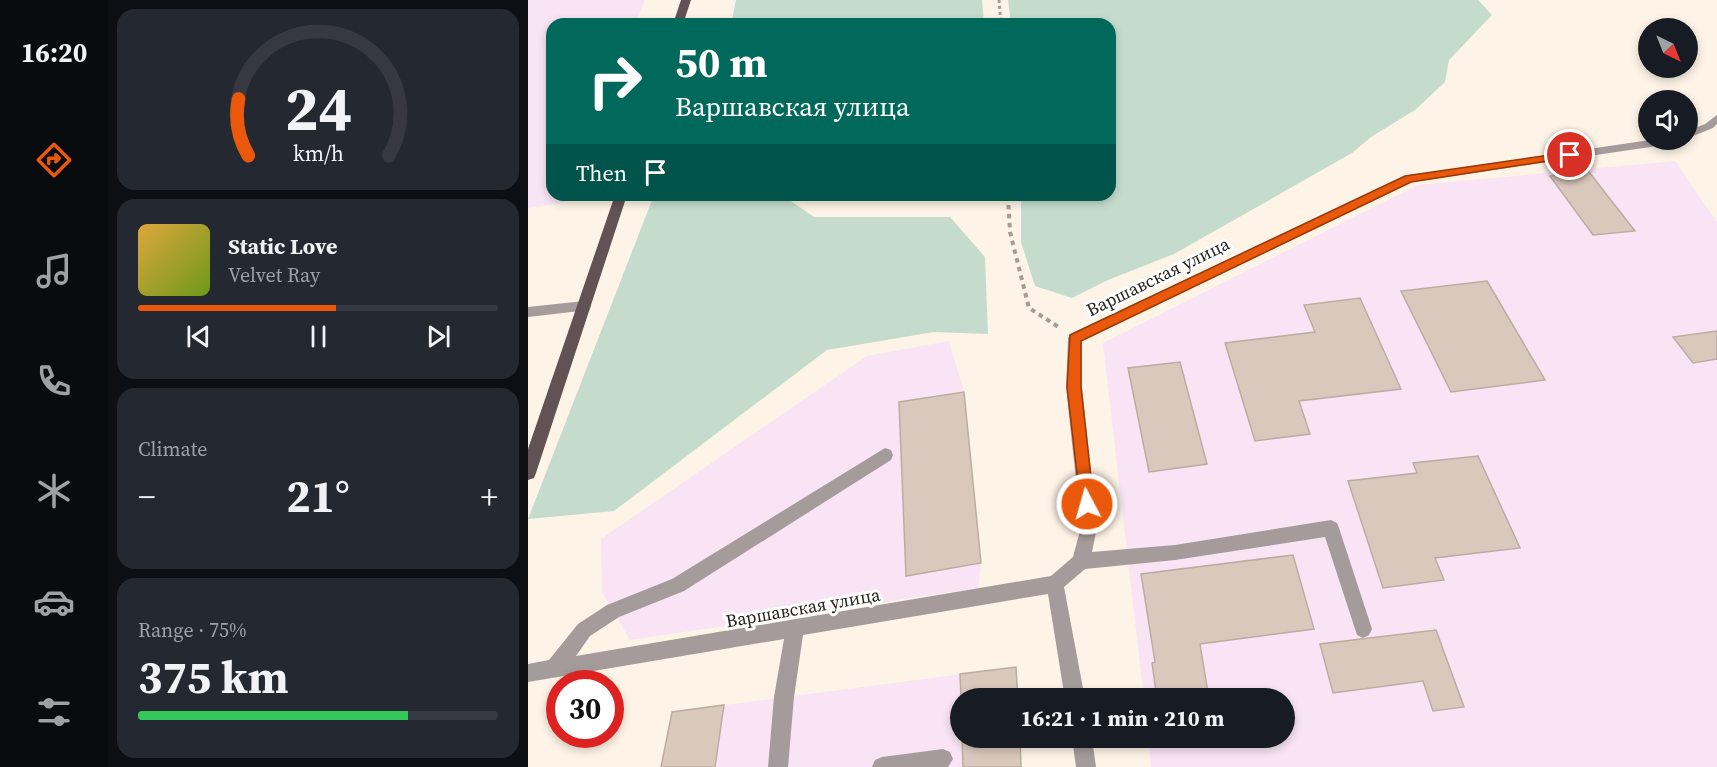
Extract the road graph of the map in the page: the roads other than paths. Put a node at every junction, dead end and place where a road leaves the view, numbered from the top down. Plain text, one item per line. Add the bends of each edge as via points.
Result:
1 (686, 0) edge
2 (680, 18) edge
3 (1717, 118) edge
4 (1698, 131) edge
5 (1638, 145) edge
6 (619, 201) edge
7 (584, 306) junction
8 (528, 312) edge
9 (885, 455) dead end
10 (528, 473) edge
11 (1081, 561) junction
12 (1055, 584) junction
13 (795, 629) junction
14 (1363, 629) dead end
15 (553, 670) joint
16 (546, 671) edge
17 (528, 673) edge
18 (1073, 688) edge
19 (1083, 748) edge
20 (943, 759) dead end
21 (778, 767) edge
22 (882, 767) edge
23 (1086, 767) edge

1 - 2 main road
3 - 4 street
5 - 11 street, Варшавская улица via 1409,179 1075,339 1074,387 1089,527
6 - 7 main road
7 - 8 street
7 - 10 main road
9 - 15 street via 678,585 613,611 584,630
11 - 12 street
11 - 14 street via 1218,548 1331,528
12 - 13 street, Варшавская улица
12 - 18 street
13 - 15 street, Варшавская улица
13 - 21 street
16 - 17 street, Варшавская улица
19 - 23 street
20 - 22 street

